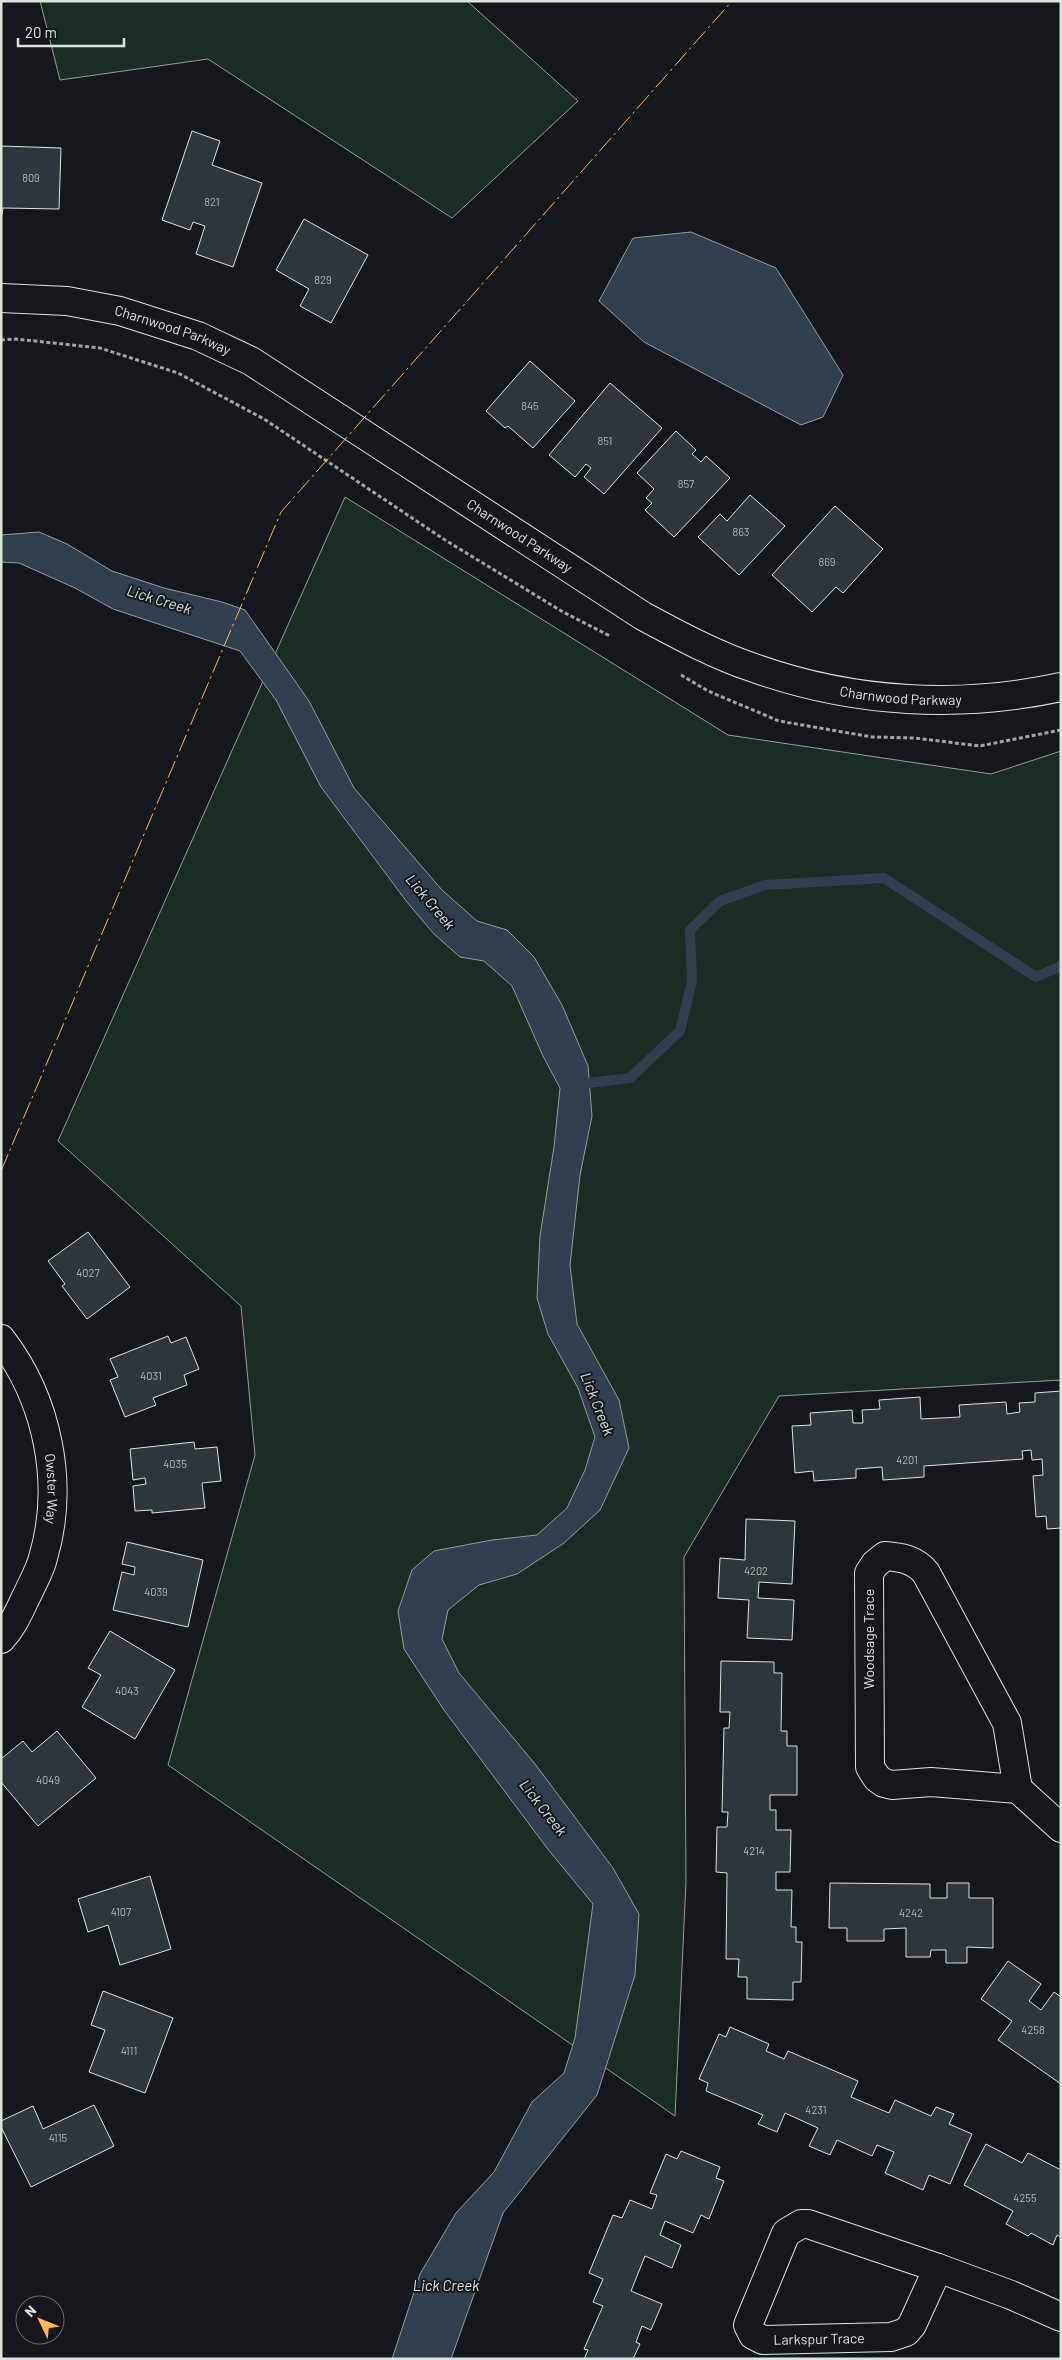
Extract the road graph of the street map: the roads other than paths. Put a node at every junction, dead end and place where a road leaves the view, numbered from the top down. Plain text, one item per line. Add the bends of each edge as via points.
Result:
1 (1, 298) edge
2 (1061, 687) edge
3 (1, 1339) edge
4 (1, 1639) edge
5 (1018, 1789) junction
6 (1061, 1828) edge
7 (938, 2268) junction
8 (1061, 2317) edge

1 - 2 street, Charnwood Parkway via 67,301 120,311 198,336 243,357 643,616 756,669 816,686 892,698 994,699
3 - 4 street, Owster Way via 36,1400 52,1463 53,1497 43,1561 15,1620
5 - 5 street, Woodsage Trace via 1008,1723 931,1581 919,1565 885,1556 869,1573 870,1767 884,1783 931,1782
5 - 6 street
7 - 7 street, Larkspur Trace via 801,2224 786,2233 748,2325 753,2335 763,2340 891,2337 906,2332 912,2325
7 - 8 street, Larkspur Trace

